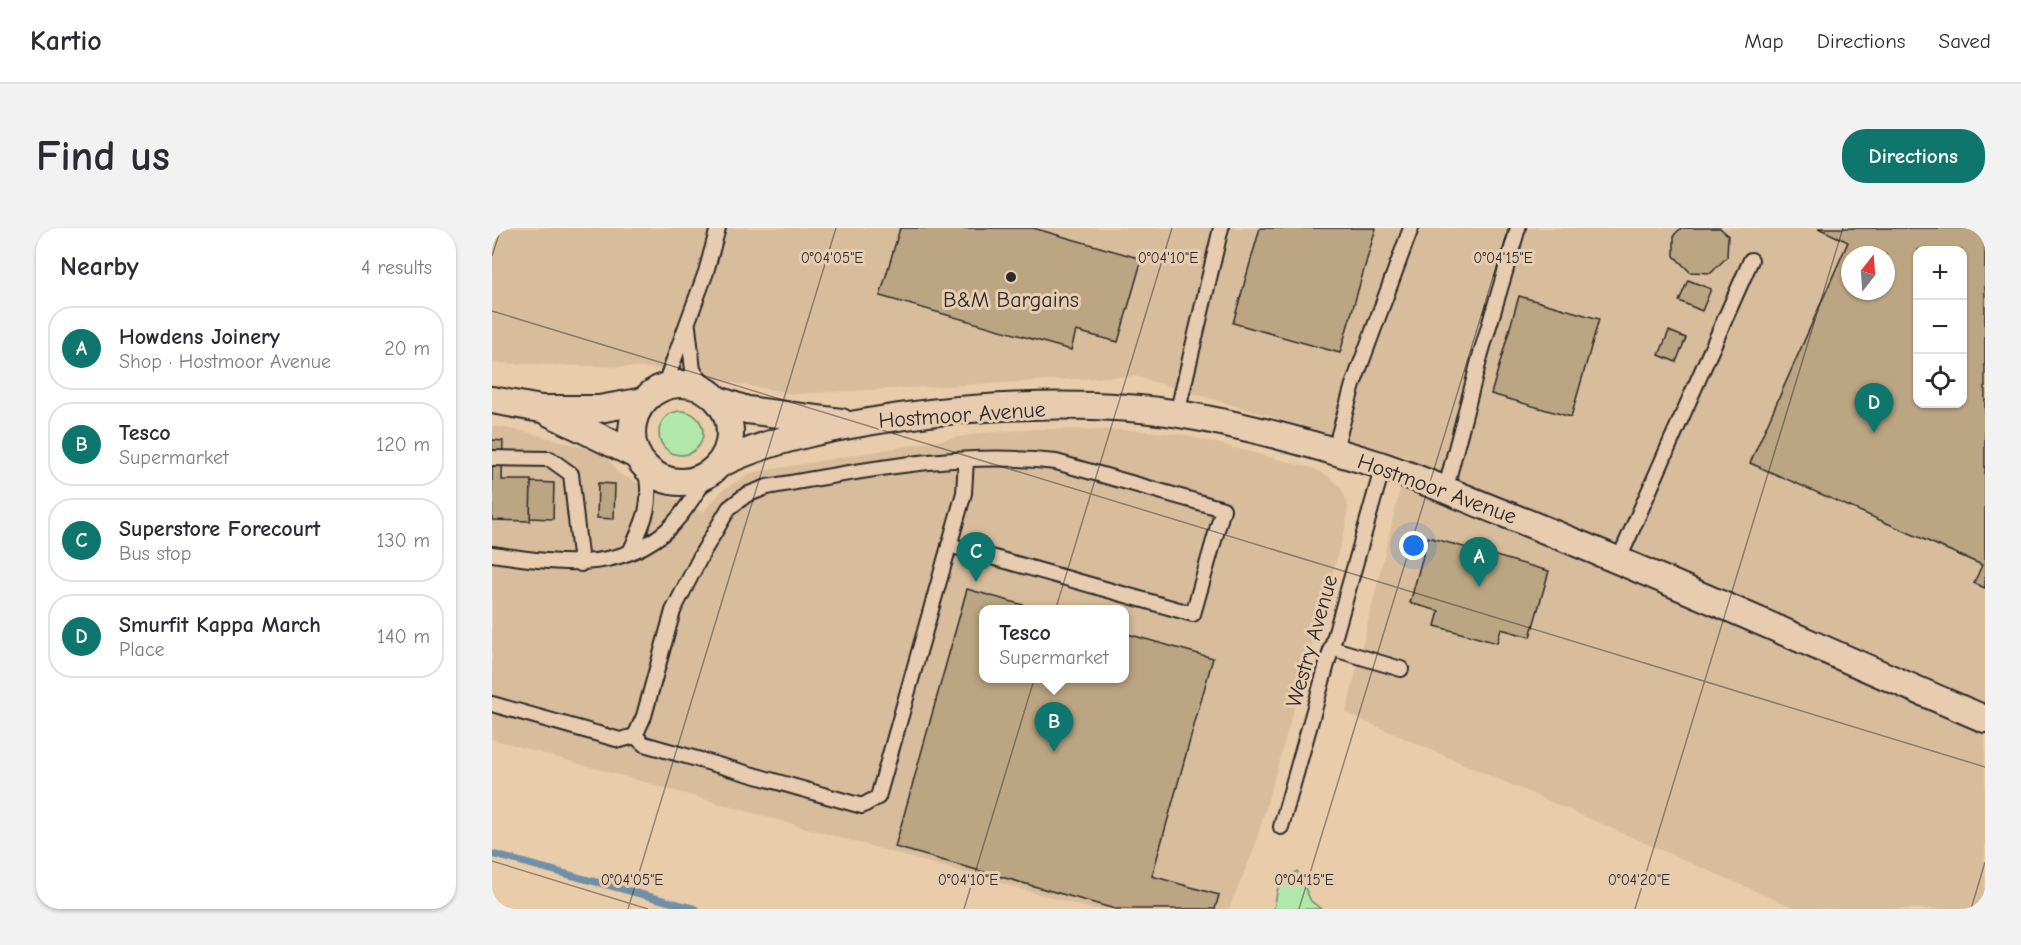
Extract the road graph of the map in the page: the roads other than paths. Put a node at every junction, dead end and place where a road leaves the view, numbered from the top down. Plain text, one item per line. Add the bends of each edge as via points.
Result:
1 (718, 228) edge
2 (1221, 228) edge
3 (1411, 228) edge
4 (1518, 228) edge
5 (1751, 260) dead end
6 (687, 325) junction
7 (654, 394) junction
8 (713, 396) junction
9 (492, 400) edge
10 (542, 409) junction
11 (1177, 414) junction
12 (854, 424) junction
13 (1334, 452) junction
14 (492, 458) edge
15 (966, 460) junction
16 (641, 461) junction
17 (1383, 466) junction
18 (714, 469) junction
19 (1445, 491) junction
20 (949, 545) junction
21 (630, 552) junction
22 (492, 554) edge
23 (1619, 559) junction
24 (581, 564) junction
25 (1331, 648) junction
26 (1401, 669) dead end
27 (492, 704) edge
28 (1985, 719) edge
29 (635, 736) junction
30 (1281, 827) dead end

1 - 6 lane
2 - 11 lane
3 - 13 lane via 1353,385
4 - 19 lane
5 - 23 lane
6 - 7 lane
6 - 8 lane via 693,370
7 - 8 street via 687,384
7 - 10 street via 599,409
7 - 16 street via 638,410 632,433
8 - 12 street, Hostmoor Avenue via 747,410
8 - 18 street via 725,409 730,432 729,444
9 - 10 street
10 - 16 street
11 - 12 street, Hostmoor Avenue via 1097,407 993,408
11 - 13 street, Hostmoor Avenue
12 - 18 street, Hostmoor Avenue via 743,452
13 - 17 street, Hostmoor Avenue
14 - 24 lane via 550,459 571,474
15 - 20 lane via 964,493
15 - 20 lane via 1056,462 1223,509 1193,614
15 - 29 lane via 895,465 767,487 746,495 729,508 674,612
16 - 18 street via 669,480 697,479
16 - 21 lane via 650,490 649,503
17 - 19 street, Hostmoor Avenue
17 - 25 lane, Westry Avenue
18 - 21 lane via 661,535
19 - 23 street, Hostmoor Avenue
20 - 29 lane via 878,797 862,806 644,744
21 - 24 lane via 607,561
22 - 24 lane
23 - 28 street, Hostmoor Avenue
25 - 26 lane
25 - 30 lane, Westry Avenue
27 - 29 lane via 620,740

